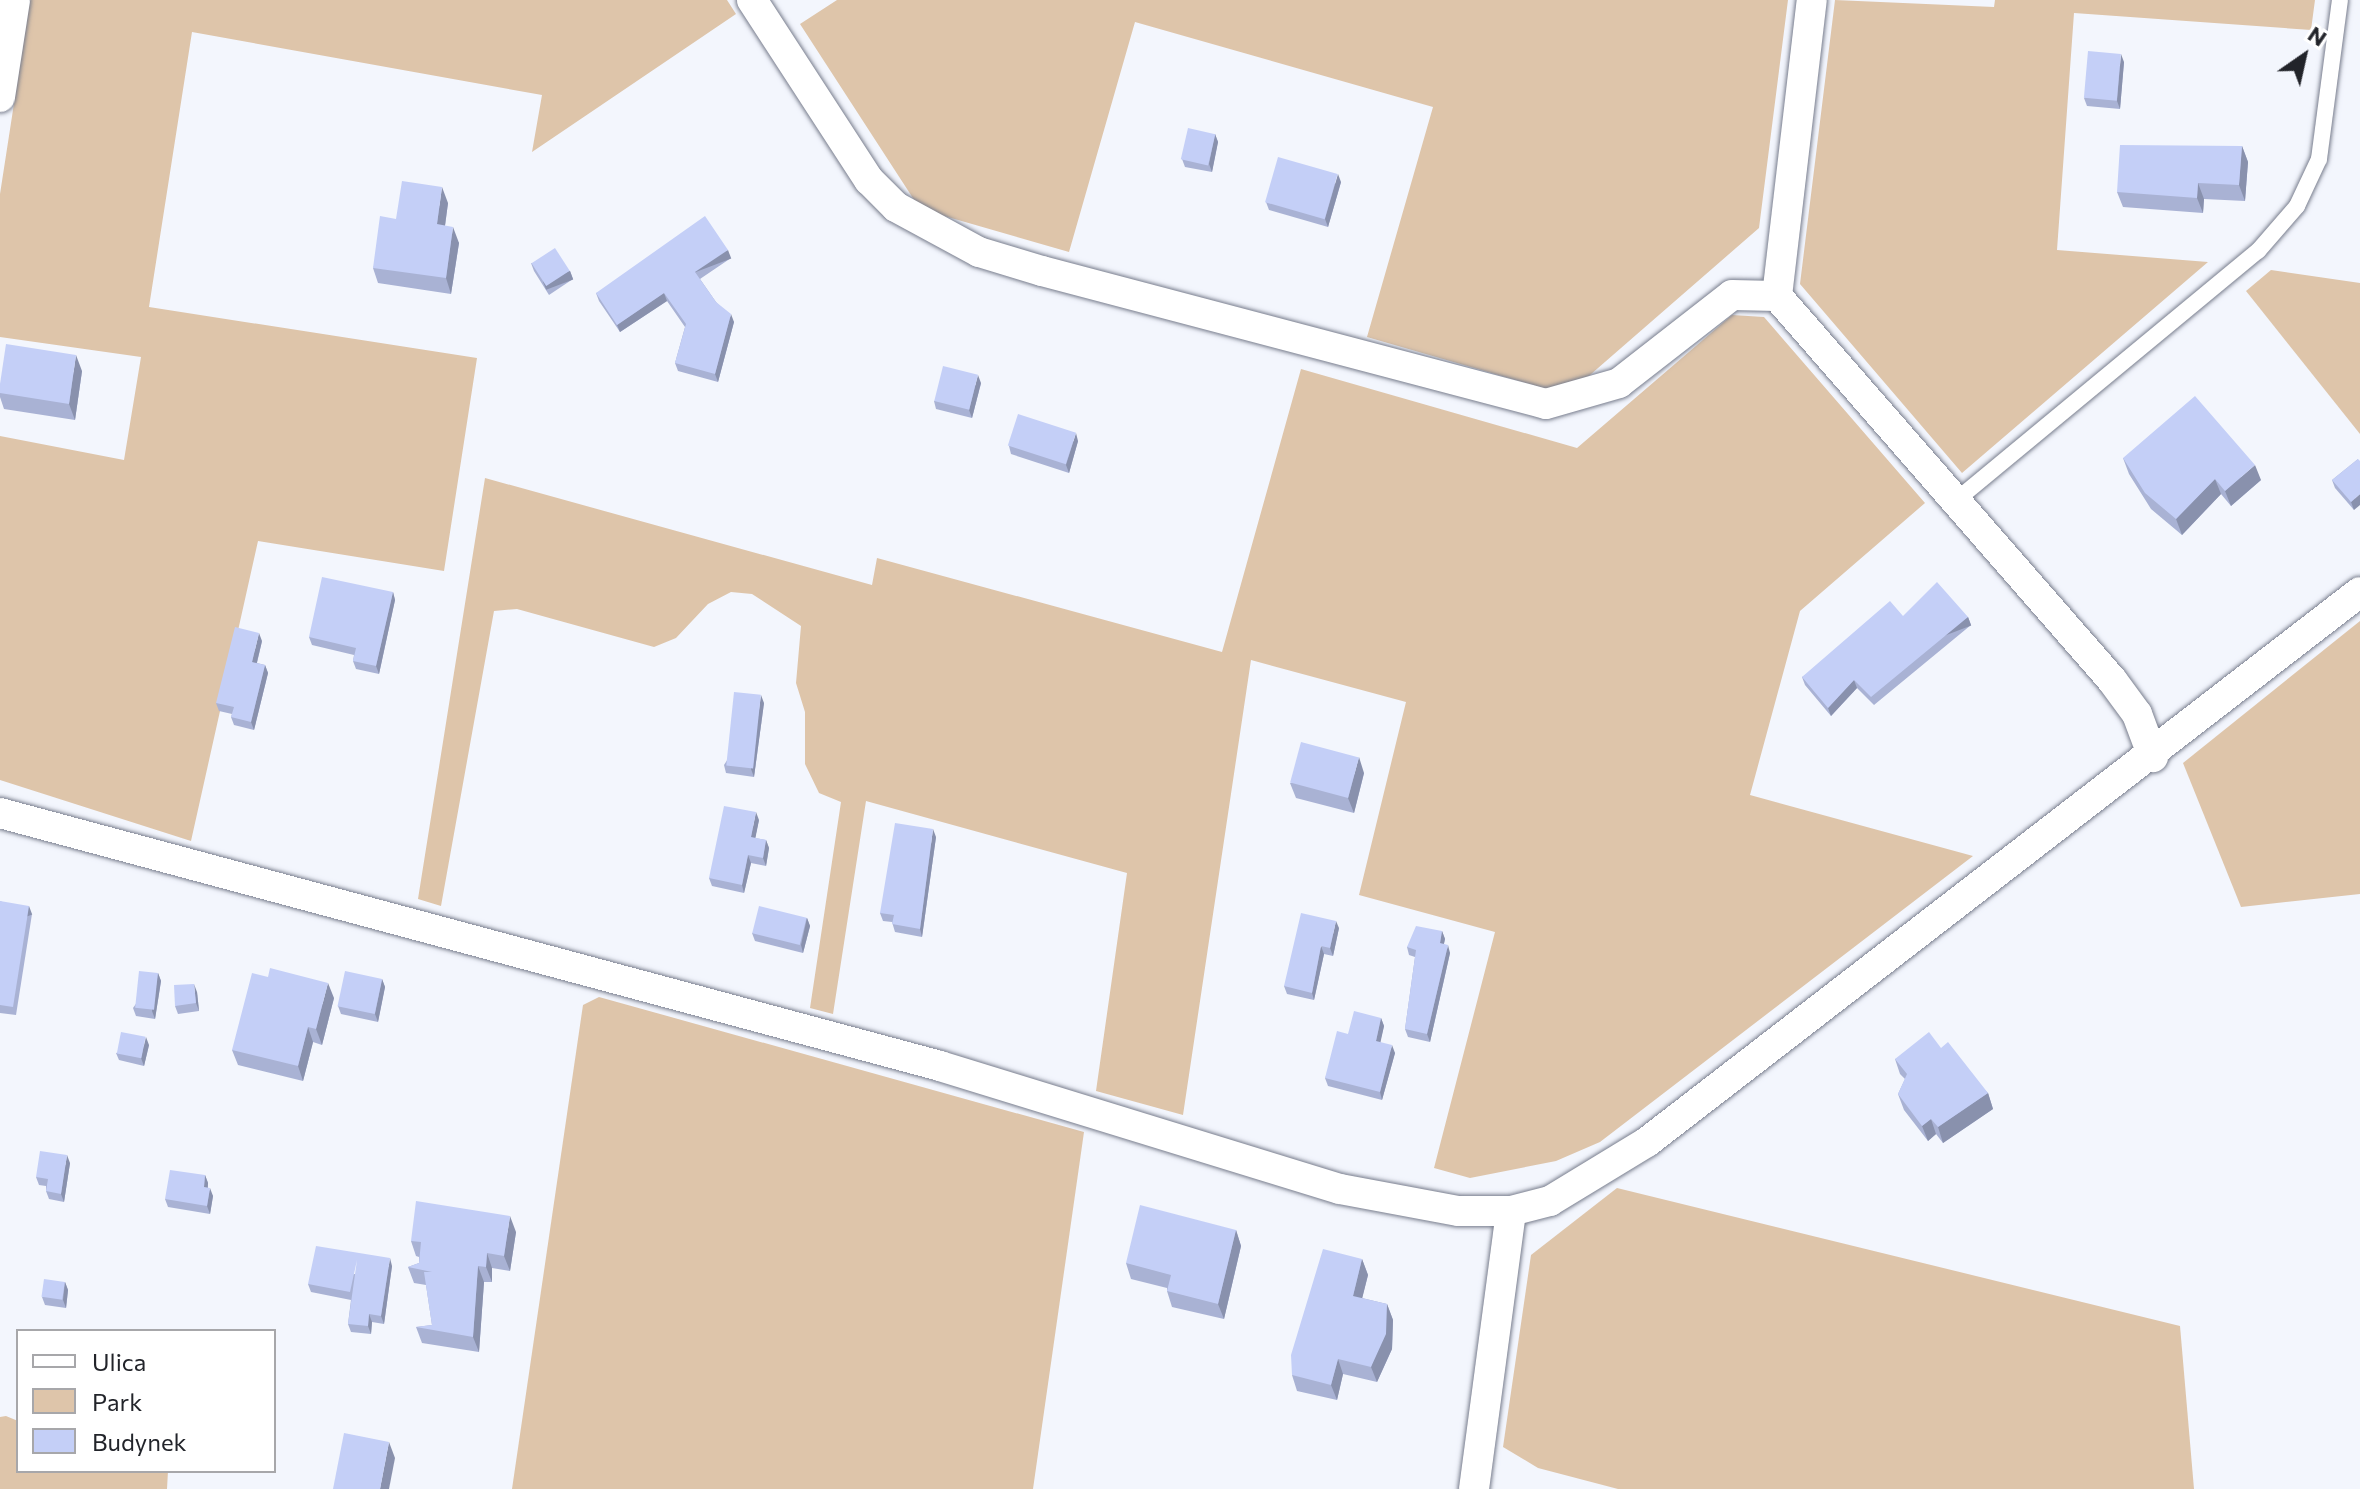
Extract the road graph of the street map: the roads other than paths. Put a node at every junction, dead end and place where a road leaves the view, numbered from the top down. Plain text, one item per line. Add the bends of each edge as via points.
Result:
1 (15, 0) edge
2 (752, 0) edge
3 (1812, 0) edge
4 (2340, 0) edge
5 (0, 97) edge
6 (1777, 296) junction
7 (1959, 498) junction
8 (2360, 592) edge
9 (2153, 757) junction
10 (0, 813) edge
11 (1511, 1211) junction
12 (1474, 1489) edge

1 - 5 street
2 - 6 street via 869,180 896,207 979,252 1042,271 1546,404 1619,383 1732,295
3 - 6 street
4 - 7 lane via 2319,159 2297,206 2258,251
6 - 7 street
7 - 9 street via 2112,680 2137,714
8 - 9 street
9 - 11 street via 1647,1142 1550,1201
10 - 11 street via 940,1066 1340,1189 1458,1211
11 - 12 street

